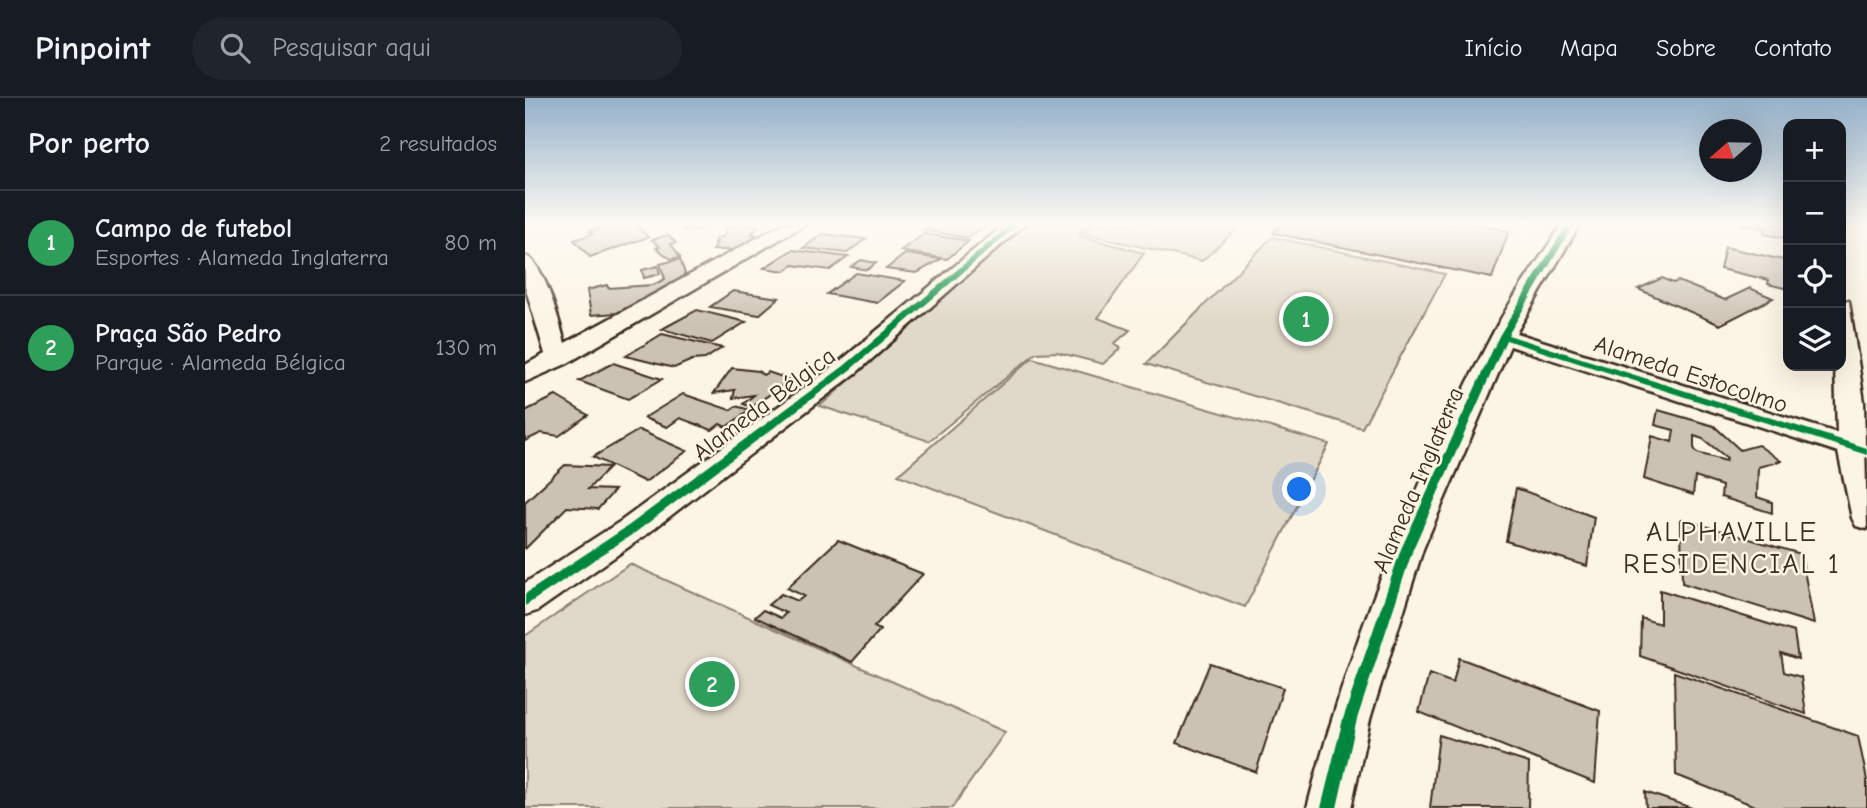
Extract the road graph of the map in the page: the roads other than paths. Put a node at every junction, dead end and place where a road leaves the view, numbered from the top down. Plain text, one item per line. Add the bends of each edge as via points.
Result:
1 (738, 257) edge
2 (977, 257) edge
3 (1551, 257) edge
4 (525, 262) edge
5 (1841, 308) edge
6 (1503, 336) junction
7 (558, 359) junction
8 (525, 375) edge
9 (1859, 450) edge
10 (1867, 518) edge
11 (525, 601) edge
12 (1329, 808) edge

1 - 7 street
2 - 11 street, Alameda Bélgica via 847,369 632,530
3 - 6 street, Alameda Inglaterra
4 - 7 street via 543,303
5 - 9 street
6 - 9 street, Alameda Estocolmo
6 - 12 street, Alameda Inglaterra via 1407,549 1350,719
7 - 8 street
9 - 10 street

